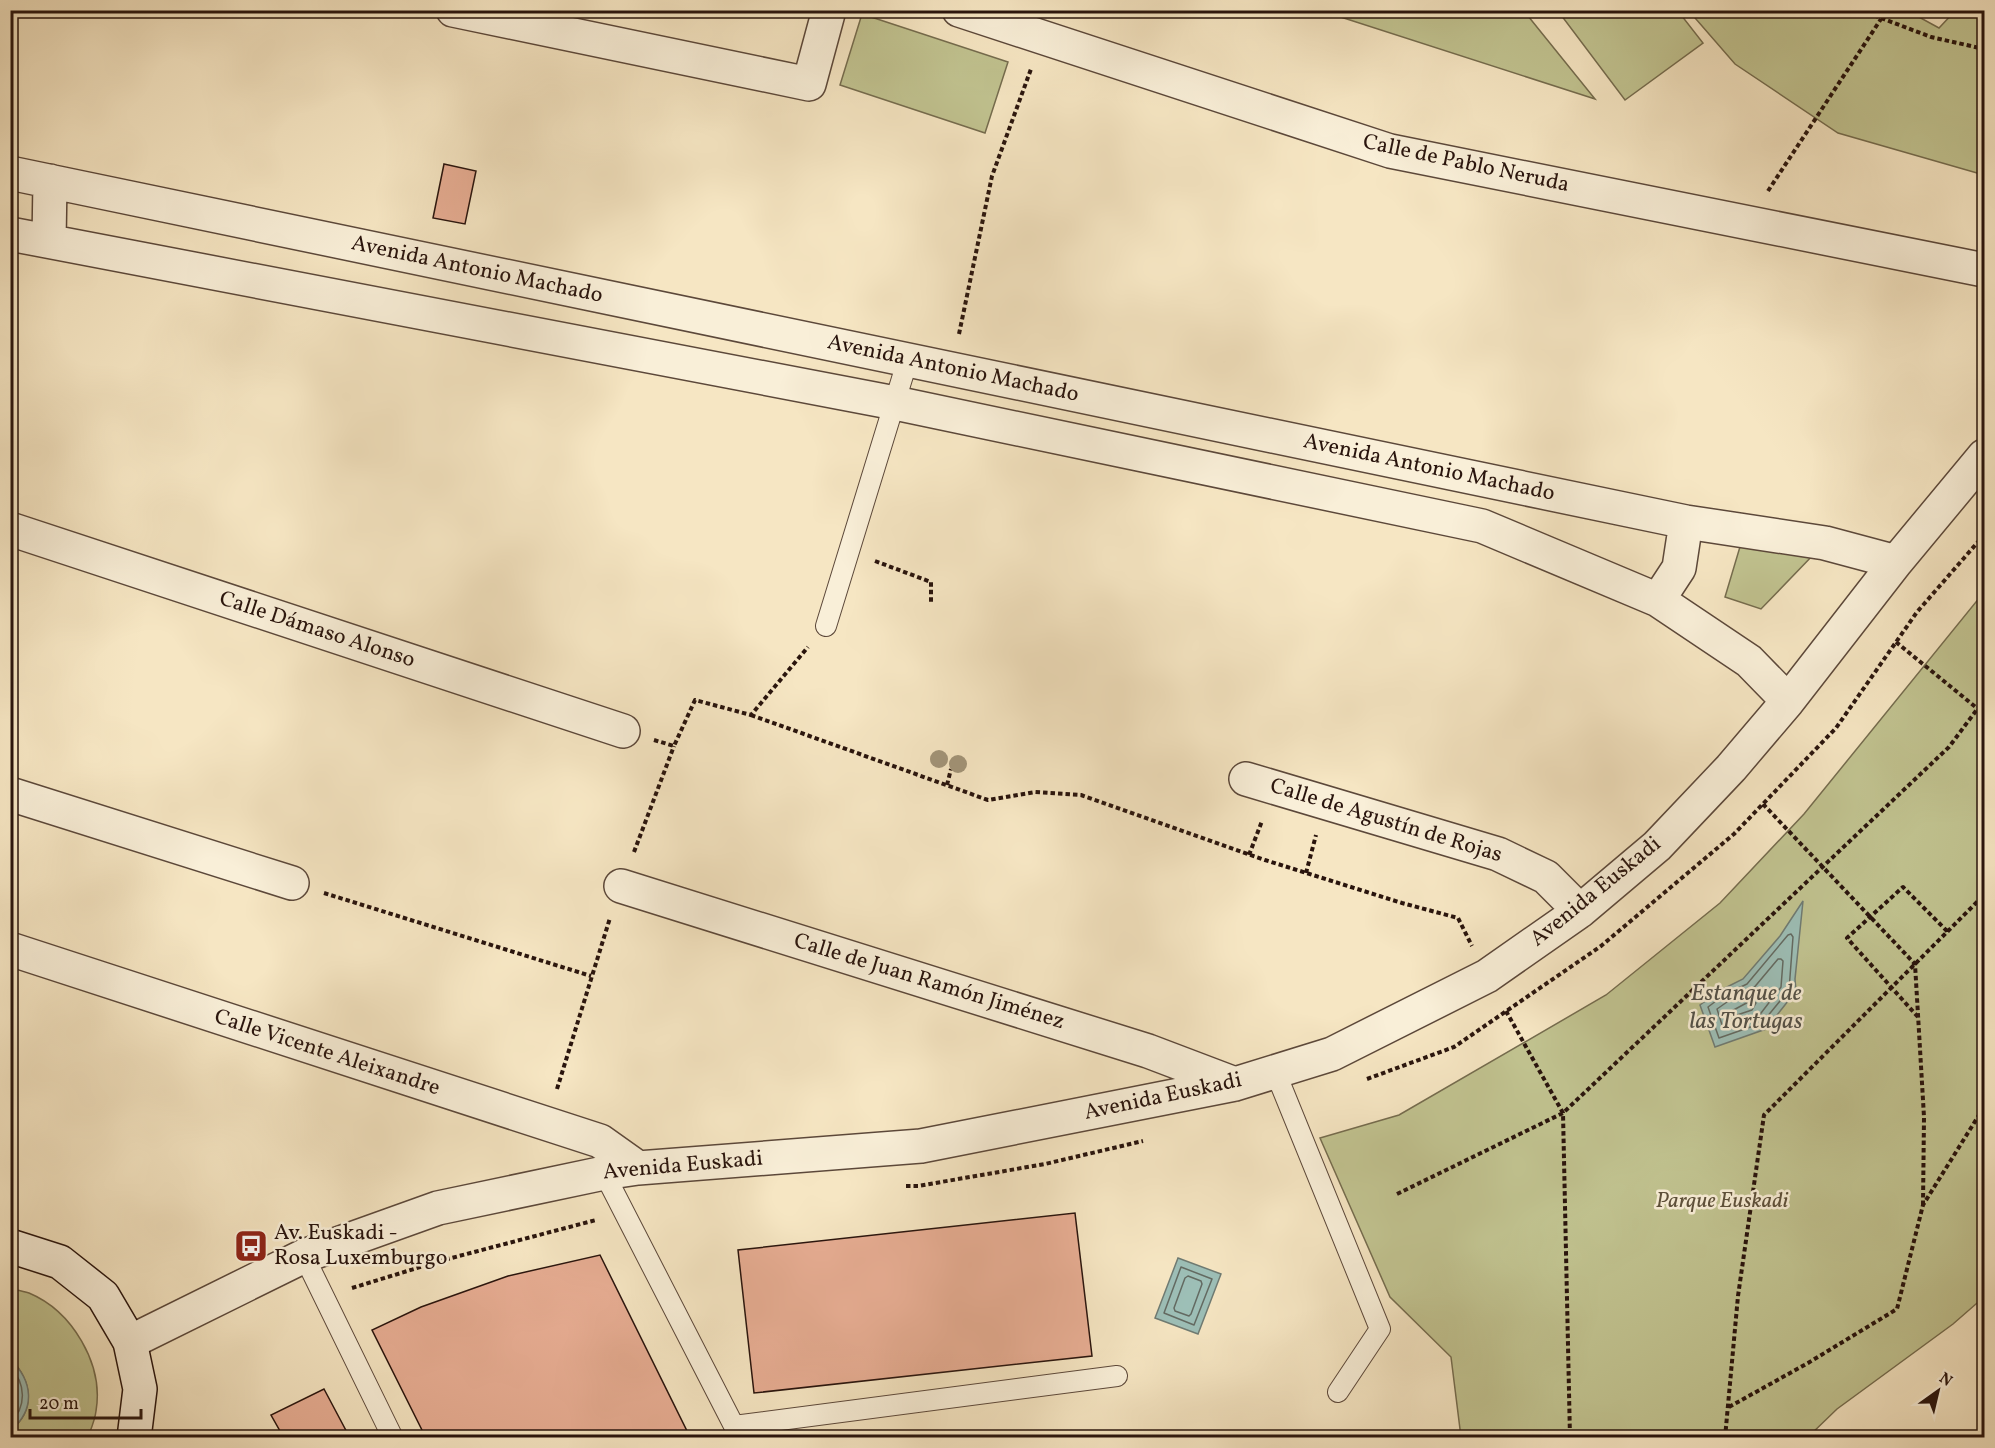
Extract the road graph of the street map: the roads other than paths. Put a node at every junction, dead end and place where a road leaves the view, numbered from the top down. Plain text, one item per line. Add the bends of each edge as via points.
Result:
1 (453, 10) edge
2 (829, 10) edge
3 (959, 10) edge
4 (10, 173) edge
5 (50, 181) junction
6 (10, 234) edge
7 (49, 241) junction
8 (1984, 270) edge
9 (908, 359) junction
10 (895, 403) junction
11 (1984, 456) edge
12 (1686, 522) junction
13 (10, 529) edge
14 (1896, 562) junction
15 (1658, 600) junction
16 (826, 626) road end
17 (1788, 701) junction
18 (623, 731) road end
19 (1246, 779) dead end
20 (10, 794) edge
21 (292, 883) road end
22 (621, 886) road end
23 (1580, 911) junction
24 (10, 949) edge
25 (1275, 1071) junction
26 (1235, 1084) junction
27 (638, 1168) junction
28 (604, 1173) junction
29 (10, 1246) edge
30 (303, 1256) junction
31 (130, 1342) junction
32 (1117, 1376) dead end
33 (1338, 1392) dead end
34 (134, 1437) edge
35 (393, 1437) edge

1 - 2 street via 809,84
3 - 8 street, Calle de Pablo Neruda via 1390,151
4 - 5 street, Avenida Antonio Machado
5 - 7 street
5 - 9 street, Avenida Antonio Machado
6 - 7 street, Avenida Antonio Machado
7 - 10 street, Avenida Antonio Machado
9 - 10 lane
9 - 12 street, Avenida Antonio Machado
10 - 15 street, Avenida Antonio Machado via 1482,526
10 - 16 lane
11 - 14 street, Avenida Euskadi
12 - 14 street, Avenida Antonio Machado via 1825,543
12 - 15 street via 1679,568
13 - 18 street, Calle Dámaso Alonso
14 - 17 street, Avenida Euskadi
15 - 17 street, Avenida Antonio Machado via 1749,661
17 - 23 street, Avenida Euskadi via 1657,846
19 - 23 street, Calle de Agustín de Rojas via 1498,854 1546,877
20 - 21 street
22 - 26 street, Calle de Juan Ramón Jiménez via 1148,1051
23 - 25 street, Avenida Euskadi via 1487,976 1332,1054
24 - 27 street, Calle Vicente Aleixandre via 600,1141
25 - 26 street, Avenida Euskadi
25 - 33 lane via 1380,1329
26 - 27 street, Avenida Euskadi via 921,1146
27 - 28 street, Avenida Euskadi
28 - 30 street, Avenida Euskadi via 438,1208
28 - 32 lane via 734,1426
29 - 31 street via 60,1262 103,1296
30 - 31 street, Avenida Euskadi
30 - 35 lane
31 - 34 street via 140,1389

